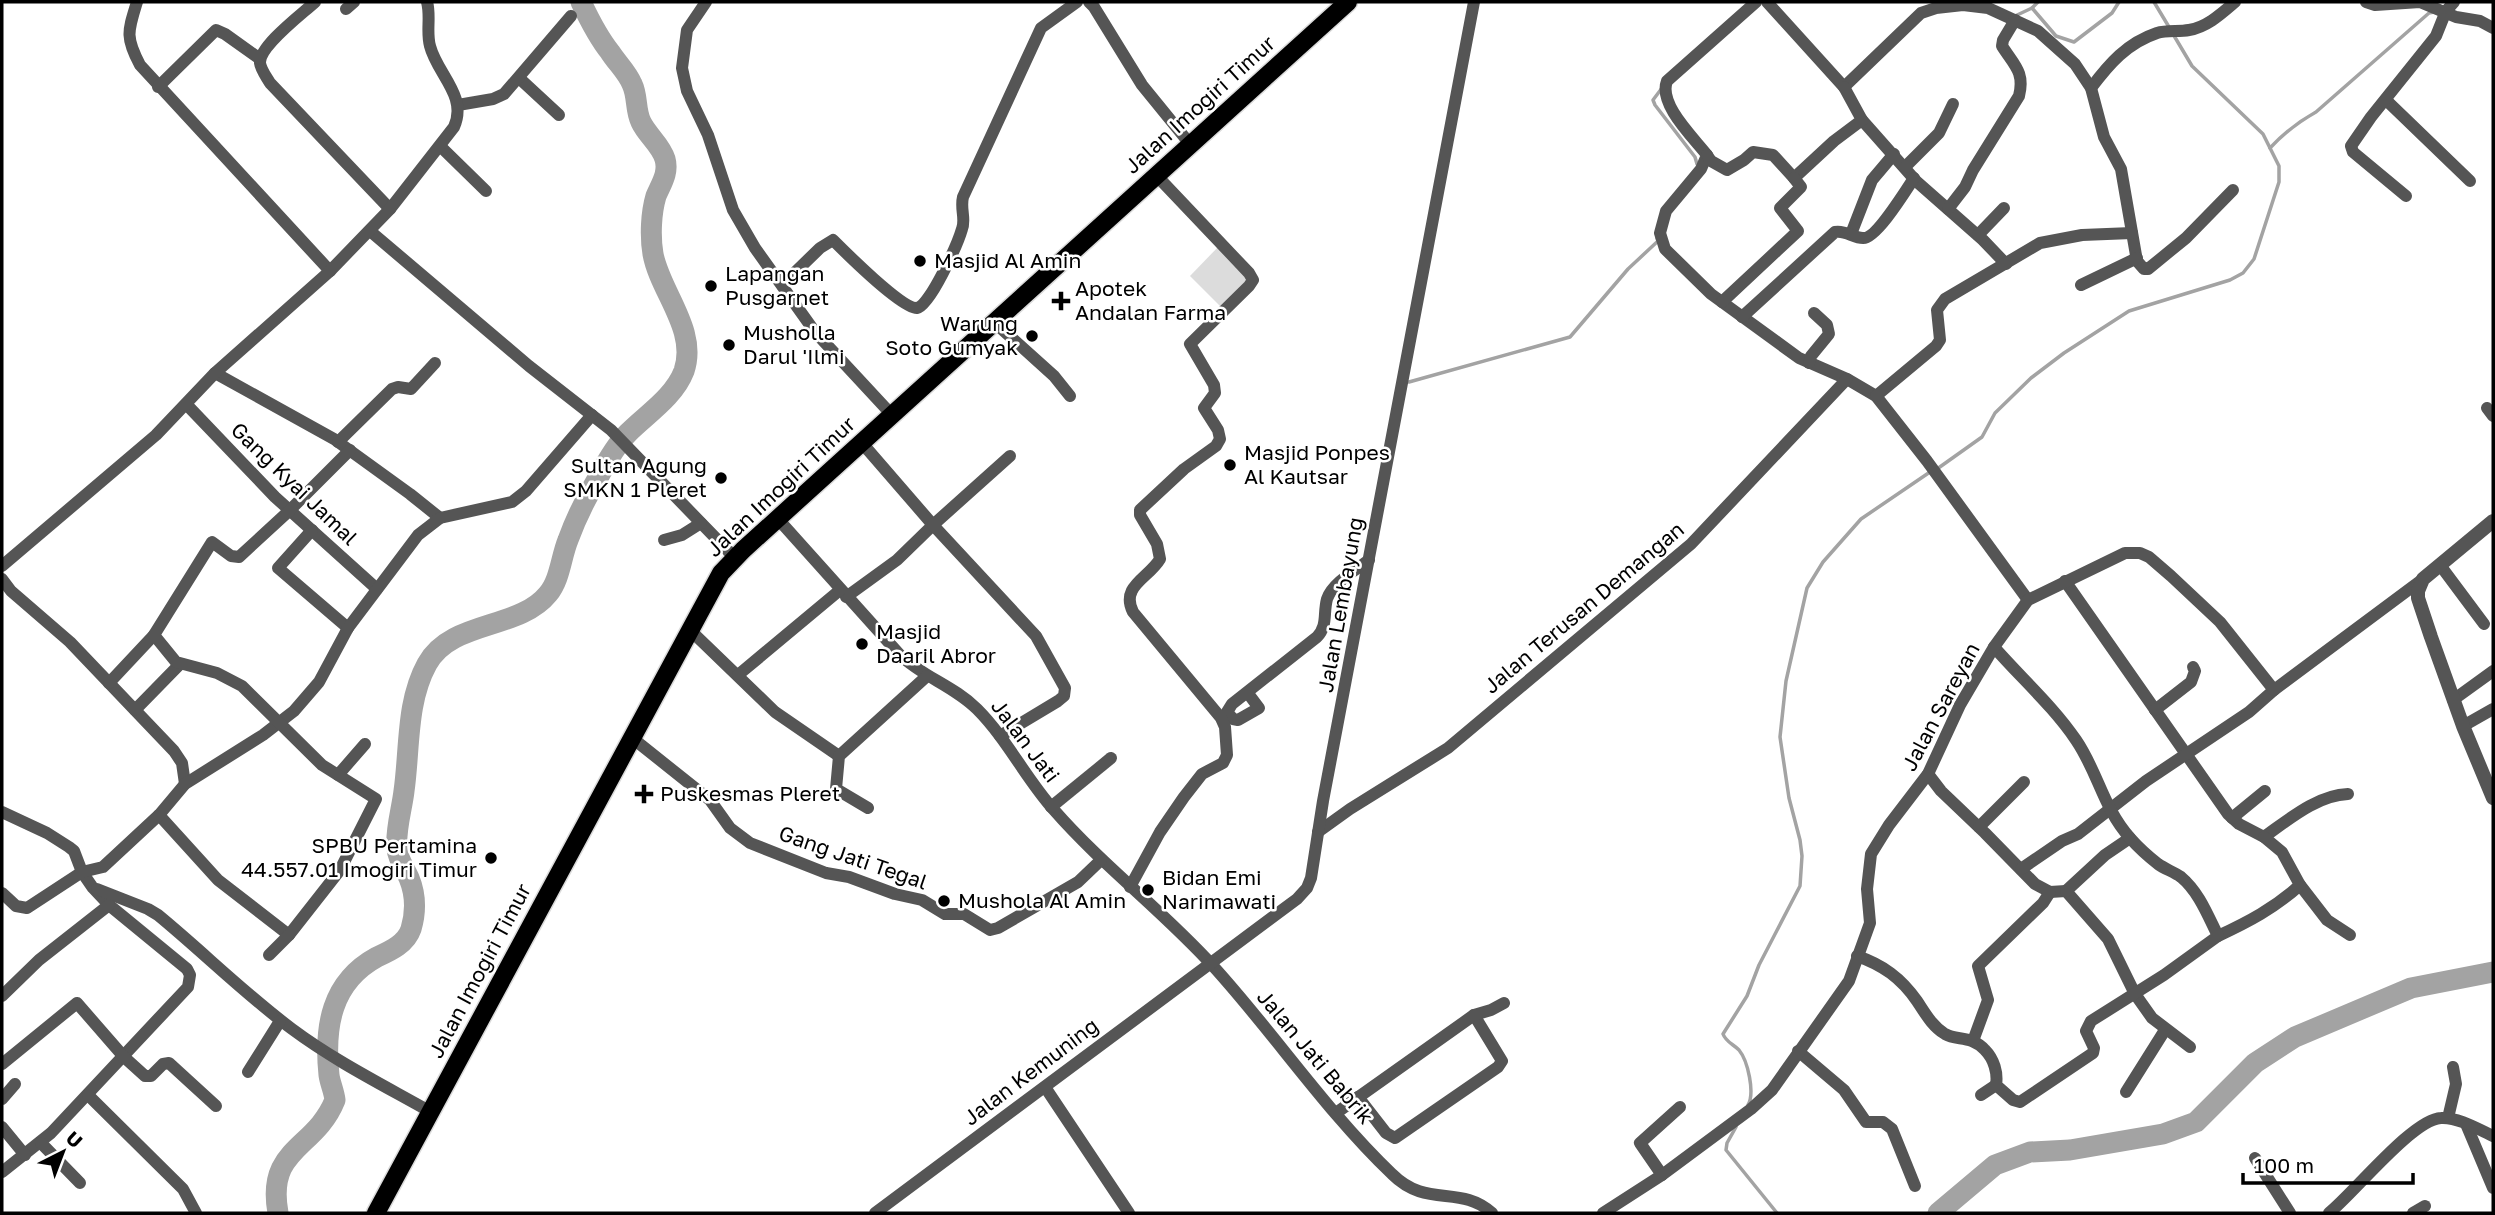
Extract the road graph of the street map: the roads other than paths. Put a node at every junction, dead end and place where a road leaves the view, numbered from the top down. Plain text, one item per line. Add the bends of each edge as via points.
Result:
1 (137, 2) edge
2 (315, 2) edge
3 (427, 2) edge
4 (706, 2) edge
5 (1077, 2) edge
6 (1089, 2) edge
7 (1348, 2) edge
8 (1474, 2) edge
9 (1756, 2) edge
10 (1767, 2) edge
11 (2235, 2) edge
12 (2366, 2) edge
13 (1062, 5) edge
14 (2450, 7) edge
15 (571, 16) dead end
16 (2015, 20) junction
17 (2493, 28) edge
18 (260, 59) junction
19 (519, 78) junction
20 (158, 87) junction
21 (1844, 87) junction
22 (2091, 88) junction
23 (2386, 100) junction
24 (458, 104) junction
25 (1953, 104) dead end
26 (559, 115) dead end
27 (1862, 120) junction
28 (1190, 144) junction
29 (440, 146) junction
30 (1894, 154) junction
31 (1707, 155) junction
32 (1905, 167) junction
33 (1156, 175) junction
34 (1794, 178) junction
35 (1914, 178) junction
36 (2470, 181) dead end
37 (2234, 190) dead end
38 (486, 191) dead end
39 (2406, 195) dead end
40 (2004, 208) dead end
41 (390, 209) junction
42 (1948, 209) junction
43 (1798, 231) junction
44 (370, 232) junction
45 (2132, 233) junction
46 (1851, 234) junction
47 (1978, 235) junction
48 (1816, 249) junction
49 (2137, 258) junction
50 (2006, 264) junction
51 (330, 271) junction
52 (782, 285) junction
53 (2081, 285) dead end
54 (1722, 302) junction
55 (1814, 313) dead end
56 (1742, 317) junction
57 (994, 322) junction
58 (435, 362) dead end
59 (1809, 363) junction
60 (215, 373) junction
61 (1847, 379) junction
62 (1070, 396) dead end
63 (1876, 397) junction
64 (187, 405) junction
65 (592, 415) junction
66 (892, 415) junction
67 (338, 442) junction
68 (862, 443) junction
69 (350, 450) junction
70 (1010, 456) dead end
71 (290, 510) junction
72 (440, 518) junction
73 (778, 519) junction
74 (2493, 521) edge
75 (701, 523) junction
76 (933, 525) junction
77 (312, 530) junction
78 (664, 540) dead end
79 (735, 558) junction
80 (1369, 560) junction
81 (2440, 565) junction
82 (2, 566) edge
83 (2, 579) edge
84 (2423, 579) junction
85 (2065, 581) junction
86 (377, 589) junction
87 (843, 594) junction
88 (2028, 600) junction
89 (2484, 624) dead end
90 (348, 628) junction
91 (689, 629) junction
92 (154, 635) junction
93 (1994, 647) junction
94 (180, 664) junction
95 (2193, 667) dead end
96 (2493, 671) edge
97 (738, 675) junction
98 (927, 676) junction
99 (110, 684) junction
100 (2274, 690) junction
101 (1247, 692) dead end
102 (2454, 700) junction
103 (2493, 709) edge
104 (135, 710) junction
105 (2155, 710) junction
106 (279, 724) junction
107 (2463, 726) junction
108 (1000, 736) junction
109 (631, 737) junction
110 (365, 744) dead end
111 (2185, 753) junction
112 (839, 756) junction
113 (1111, 758) dead end
114 (1928, 774) junction
115 (338, 775) junction
116 (2024, 782) dead end
117 (2490, 782) edge
118 (185, 784) junction
119 (2265, 792) dead end
120 (2348, 794) dead end
121 (2493, 798) edge
122 (1051, 807) junction
123 (868, 808) dead end
124 (2109, 808) junction
125 (2, 812) edge
126 (159, 815) junction
127 (2232, 818) junction
128 (1979, 827) junction
129 (1318, 832) junction
130 (2264, 837) junction
131 (2130, 838) junction
132 (1101, 860) junction
133 (2021, 869) junction
134 (82, 872) junction
135 (2300, 885) junction
136 (1130, 887) junction
137 (93, 888) junction
138 (2066, 891) junction
139 (2050, 892) junction
140 (2, 893) edge
141 (109, 905) junction
142 (289, 935) junction
143 (2350, 935) dead end
144 (2218, 936) junction
145 (269, 955) dead end
146 (1857, 956) junction
147 (1210, 962) junction
148 (5, 988) edge
149 (2135, 994) junction
150 (1504, 1003) dead end
151 (1474, 1015) junction
152 (280, 1021) junction
153 (2165, 1030) junction
154 (1973, 1041) junction
155 (2190, 1048) dead end
156 (1798, 1051) junction
157 (124, 1057) junction
158 (2, 1064) edge
159 (2453, 1067) dead end
160 (248, 1072) dead end
161 (15, 1084) dead end
162 (1996, 1085) junction
163 (1045, 1087) junction
164 (2126, 1092) dead end
165 (88, 1095) junction
166 (1981, 1095) dead end
167 (1358, 1097) junction
168 (2, 1099) edge
169 (216, 1106) dead end
170 (1680, 1107) dead end
171 (429, 1111) junction
172 (1336, 1113) junction
173 (2448, 1118) junction
174 (2466, 1124) junction
175 (2, 1127) edge
176 (2493, 1136) edge
177 (41, 1143) junction
178 (25, 1155) junction
179 (2255, 1157) dead end
180 (2, 1172) edge
181 (1662, 1175) junction
182 (80, 1182) dead end
183 (1915, 1186) dead end
184 (2493, 1188) edge
185 (2425, 1206) dead end
186 (2336, 1211) edge
187 (195, 1213) edge
188 (376, 1213) edge
189 (875, 1213) edge
190 (1129, 1213) edge
191 (1492, 1213) edge
192 (1603, 1213) edge
193 (2290, 1213) edge
194 (2413, 1213) edge

1 - 20 street via 129,37 139,65
2 - 18 street
3 - 24 street via 430,45
4 - 52 street via 684,41 682,68 687,91 708,135 733,210
5 - 13 street
6 - 28 street via 1142,85
7 - 28 main road, Jalan Imogiri Timur
8 - 80 street, Jalan Lembayung
9 - 31 street via 1664,89 1668,104
10 - 21 street
11 - 22 street via 2192,30 2158,33 2127,48
12 - 14 street
13 - 52 street via 1041,28 1031,48 963,197 963,227 937,285 921,306 906,304 834,240
14 - 17 street via 2456,17
14 - 23 street via 2436,36
15 - 19 street
16 - 21 street via 1988,8 1963,5 1921,13
16 - 22 street via 2059,48
16 - 42 street via 2002,46 2020,71 2019,96
18 - 20 street via 216,30
18 - 41 street via 270,82
19 - 24 street via 498,98
19 - 26 street
20 - 51 street
21 - 27 street
22 - 45 street via 2104,137 2121,169
23 - 36 street
23 - 39 street via 2351,146
24 - 29 street via 457,121
25 - 32 street via 1938,133
27 - 30 street
27 - 34 street
28 - 33 main road, Jalan Imogiri Timur
29 - 38 street
29 - 41 street
30 - 32 street
30 - 46 street via 1872,180
31 - 34 street via 1727,170 1753,152 1773,155
31 - 54 street via 1666,211 1660,233 1665,249
32 - 35 street
33 - 57 main road, Jalan Imogiri Timur
33 - 136 street via 1253,279 1191,342 1214,386 1215,393 1204,408 1220,439 1140,510 1161,555 1128,598 1133,612 1223,722 1226,758 1202,774 1184,796
34 - 43 street via 1801,187 1780,208
35 - 42 street
35 - 46 street via 1870,237
37 - 49 street via 2194,232 2148,269 2141,267
40 - 47 street
41 - 44 street
42 - 47 street
43 - 48 street
43 - 54 street
44 - 51 street
44 - 65 street
45 - 49 street
45 - 50 street via 2040,243
46 - 48 street via 1835,232
47 - 50 street
48 - 56 street
49 - 53 street
50 - 63 street via 1941,303 1936,346
51 - 60 street
52 - 66 street via 820,339
54 - 56 street
55 - 59 street via 1827,325 1829,334
56 - 59 street
57 - 62 street
57 - 66 main road, Jalan Imogiri Timur
58 - 67 street via 411,389 392,389
59 - 61 street
60 - 64 street
60 - 67 street
61 - 63 street
61 - 129 street, Jalan Terusan Demangan via 1691,544 1448,748
63 - 88 street
64 - 71 street, Gang Kyai Jamal
64 - 82 street
65 - 72 street via 512,502
65 - 75 street via 629,446
66 - 68 main road, Jalan Imogiri Timur
67 - 69 street
68 - 73 main road, Jalan Imogiri Timur
68 - 76 street
69 - 71 street
69 - 72 street
70 - 76 street
71 - 77 street, Gang Kyai Jamal
71 - 92 street via 239,557 212,542
72 - 86 street via 418,535
73 - 79 main road, Jalan Imogiri Timur
73 - 87 street, Jalan Jati
74 - 81 street
75 - 78 street
75 - 79 street
76 - 87 street via 897,560
76 - 108 street via 1036,636 1065,688 1058,701
77 - 86 street, Gang Kyai Jamal
77 - 90 street via 278,568
79 - 91 main road, Jalan Imogiri Timur via 721,573
80 - 101 street via 1333,589 1321,633
80 - 129 street, Jalan Lembayung
81 - 84 street
81 - 89 street
83 - 99 street
84 - 100 street
84 - 102 street via 2418,598
85 - 88 street, Jalan Sareyan
85 - 100 street, Jalan Sareyan via 2125,553 2150,557 2220,622
85 - 105 street
86 - 90 street
87 - 97 street
87 - 98 street, Jalan Jati via 900,655
88 - 93 street, Jalan Sareyan
90 - 106 street via 307,698
91 - 97 street
91 - 109 main road, Jalan Imogiri Timur
92 - 94 street
92 - 99 street
93 - 114 street, Jalan Sareyan
93 - 124 street via 2074,738
94 - 104 street
94 - 106 street via 217,673 242,686
95 - 105 street via 2191,682
96 - 102 street
97 - 112 street via 775,712
98 - 108 street, Jalan Jati via 960,694
98 - 112 street
99 - 104 street
100 - 111 street via 2249,712
102 - 107 street
103 - 107 street
104 - 118 street via 178,756
105 - 111 street
106 - 115 street
106 - 118 street
107 - 117 street
108 - 122 street, Jalan Jati
109 - 132 street, Gang Jati Tegal via 710,800 730,828 750,843 826,873 926,902 945,914 964,914 990,930 1078,882
109 - 171 main road, Jalan Imogiri Timur
110 - 115 street
111 - 124 street
111 - 127 street
112 - 123 street via 836,789
113 - 122 street
114 - 128 street
114 - 146 street, Jalan Sareyan via 1871,853 1870,923
115 - 142 street via 376,799 340,870
116 - 128 street
117 - 121 street
118 - 126 street
119 - 127 street
120 - 130 street via 2328,798
122 - 132 street, Jalan Jati
124 - 131 street
124 - 133 street via 2078,834
125 - 134 street via 69,846
126 - 134 street via 103,867
126 - 142 street via 218,880
127 - 130 street
128 - 133 street
129 - 147 street, Jalan Lembayung via 1305,891
130 - 135 street via 2282,852
131 - 138 street
131 - 144 street via 2159,865 2182,878
132 - 136 street, Jalan Jati
133 - 139 street
134 - 137 street
134 - 140 street via 27,908 16,906
135 - 143 street via 2327,920
135 - 144 street via 2283,901
136 - 147 street, Jalan Jati
137 - 141 street
137 - 152 street via 158,915
138 - 139 street
138 - 149 street via 2108,939
139 - 154 street via 1978,966 1988,1000
141 - 148 street
141 - 157 street via 187,969 190,982
142 - 145 street
144 - 149 street
146 - 154 street via 1891,972 1948,1037
146 - 156 street, Jalan Sareyan via 1849,981
147 - 163 street, Jalan Kemuning
147 - 172 street, Jalan Jati Babrik
149 - 153 street
149 - 162 street via 2088,1024 2092,1054 2022,1102
150 - 151 street
151 - 167 street
151 - 167 street via 1502,1061 1460,1094 1395,1138
152 - 160 street
152 - 171 street via 324,1052
153 - 155 street
153 - 164 street
154 - 162 street via 1990,1056
156 - 181 street, Jalan Sareyan via 1772,1090
156 - 183 street via 1844,1090 1866,1122 1883,1122 1892,1129
157 - 158 street via 77,1003
157 - 165 street
157 - 169 street via 147,1077 169,1062
159 - 173 street via 2456,1084
161 - 168 street
162 - 166 street
163 - 189 street, Jalan Kemuning
163 - 190 street
165 - 177 street
165 - 187 street via 183,1189
167 - 172 street
170 - 181 street via 1640,1143
171 - 188 main road, Jalan Imogiri Timur
172 - 191 street, Jalan Jati Babrik via 1393,1175 1419,1192 1472,1200
173 - 174 street
173 - 186 street via 2422,1125
174 - 176 street
174 - 184 street
175 - 178 street
177 - 178 street
177 - 182 street
178 - 180 street
179 - 193 street
181 - 192 street, Jalan Sareyan
185 - 194 street

